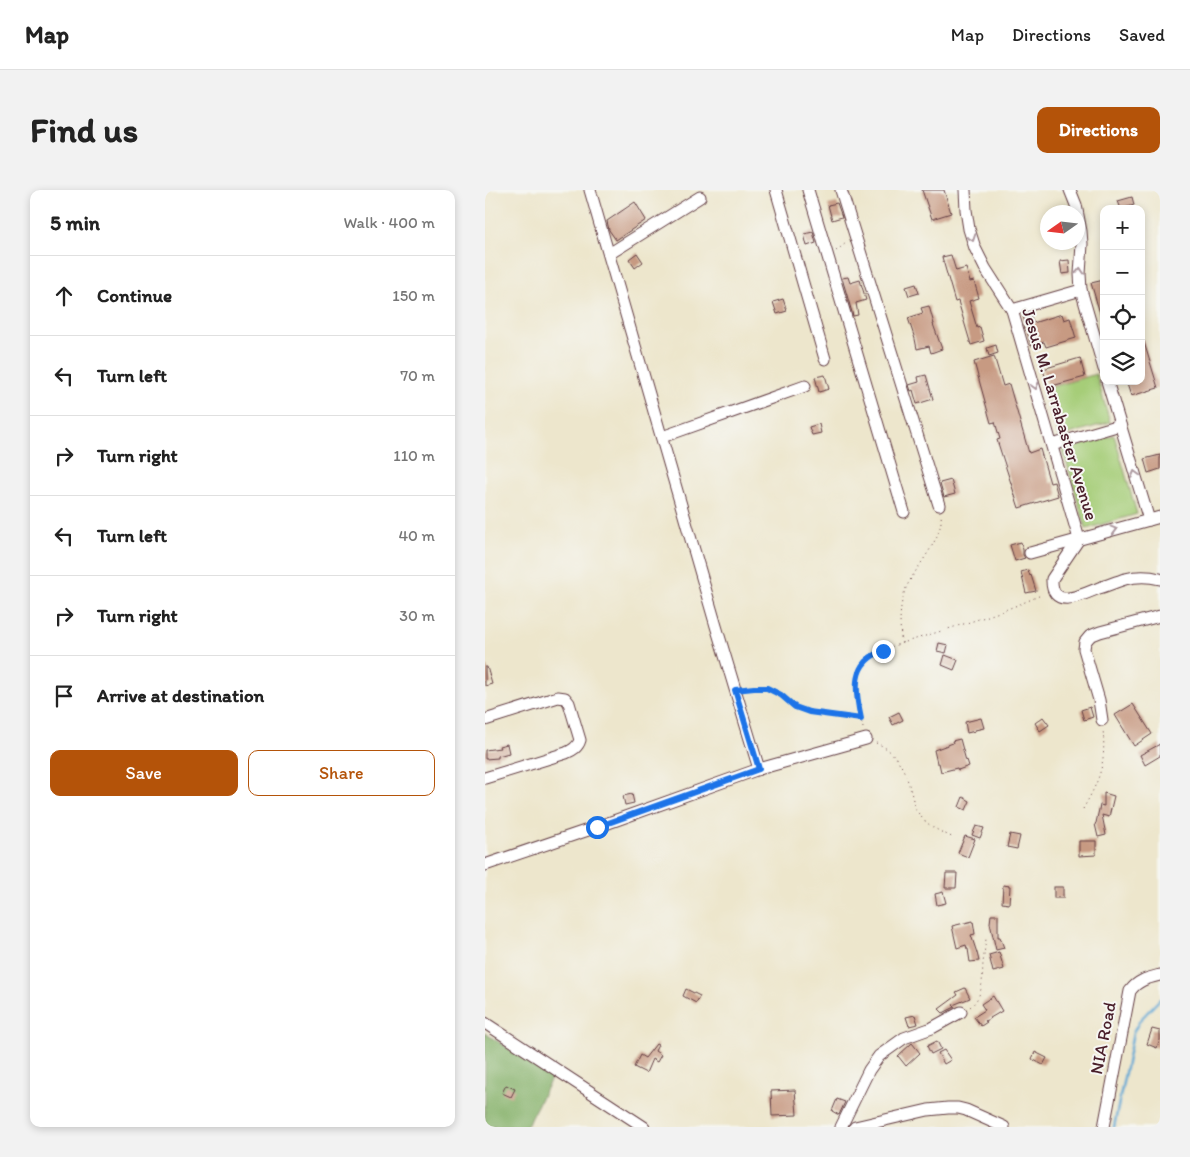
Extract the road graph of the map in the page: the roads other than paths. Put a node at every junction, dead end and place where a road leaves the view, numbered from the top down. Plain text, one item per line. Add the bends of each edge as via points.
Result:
1 (590, 190) edge
2 (776, 190) edge
3 (807, 190) edge
4 (841, 190) edge
5 (965, 190) edge
6 (1070, 190) edge
7 (700, 197) dead end
8 (609, 254) junction
9 (1081, 290) junction
10 (1012, 310) junction
11 (1100, 355) edge
12 (825, 359) dead end
13 (1108, 385) edge
14 (805, 386) dead end
15 (1120, 426) junction
16 (662, 437) junction
17 (1051, 445) junction
18 (939, 505) road end
19 (904, 512) dead end
20 (1154, 519) edge
21 (1079, 539) junction
22 (1030, 553) dead end
23 (1160, 579) edge
24 (1160, 616) edge
25 (485, 720) edge
26 (1102, 720) road end
27 (866, 739) road end
28 (759, 769) junction
29 (485, 778) edge
30 (485, 865) edge
31 (1160, 975) edge
32 (961, 1012) road end
33 (485, 1023) edge
34 (644, 1127) edge
35 (841, 1127) edge
36 (855, 1127) edge
37 (1004, 1127) edge
38 (1103, 1127) edge

1 - 8 street
2 - 12 street
3 - 19 street
4 - 18 street
5 -> 10 street, Jesus M. Larrabaster Avenue via 969,229 975,248
9 -> 6 street via 1081,231
7 - 8 street
8 - 16 street
9 - 10 street
9 - 11 street
10 -> 17 street, Jesus M. Larrabaster Avenue
13 - 15 street
14 - 16 street
15 - 17 street
20 -> 15 street
16 - 28 street
17 - 21 street, Jesus M. Larrabaster Avenue
21 -> 20 street
21 - 22 street
21 - 23 street via 1052,579 1054,593 1060,598 1081,596 1137,576
24 - 26 street via 1100,632 1085,642
25 - 29 street via 558,697 565,698 580,740 573,750 566,753
27 - 28 street
28 - 30 street
31 - 38 street, NIA Road via 1135,984 1130,991
32 - 35 street via 942,1024 904,1038 879,1056
33 - 34 street
36 - 37 street via 927,1110 958,1108

